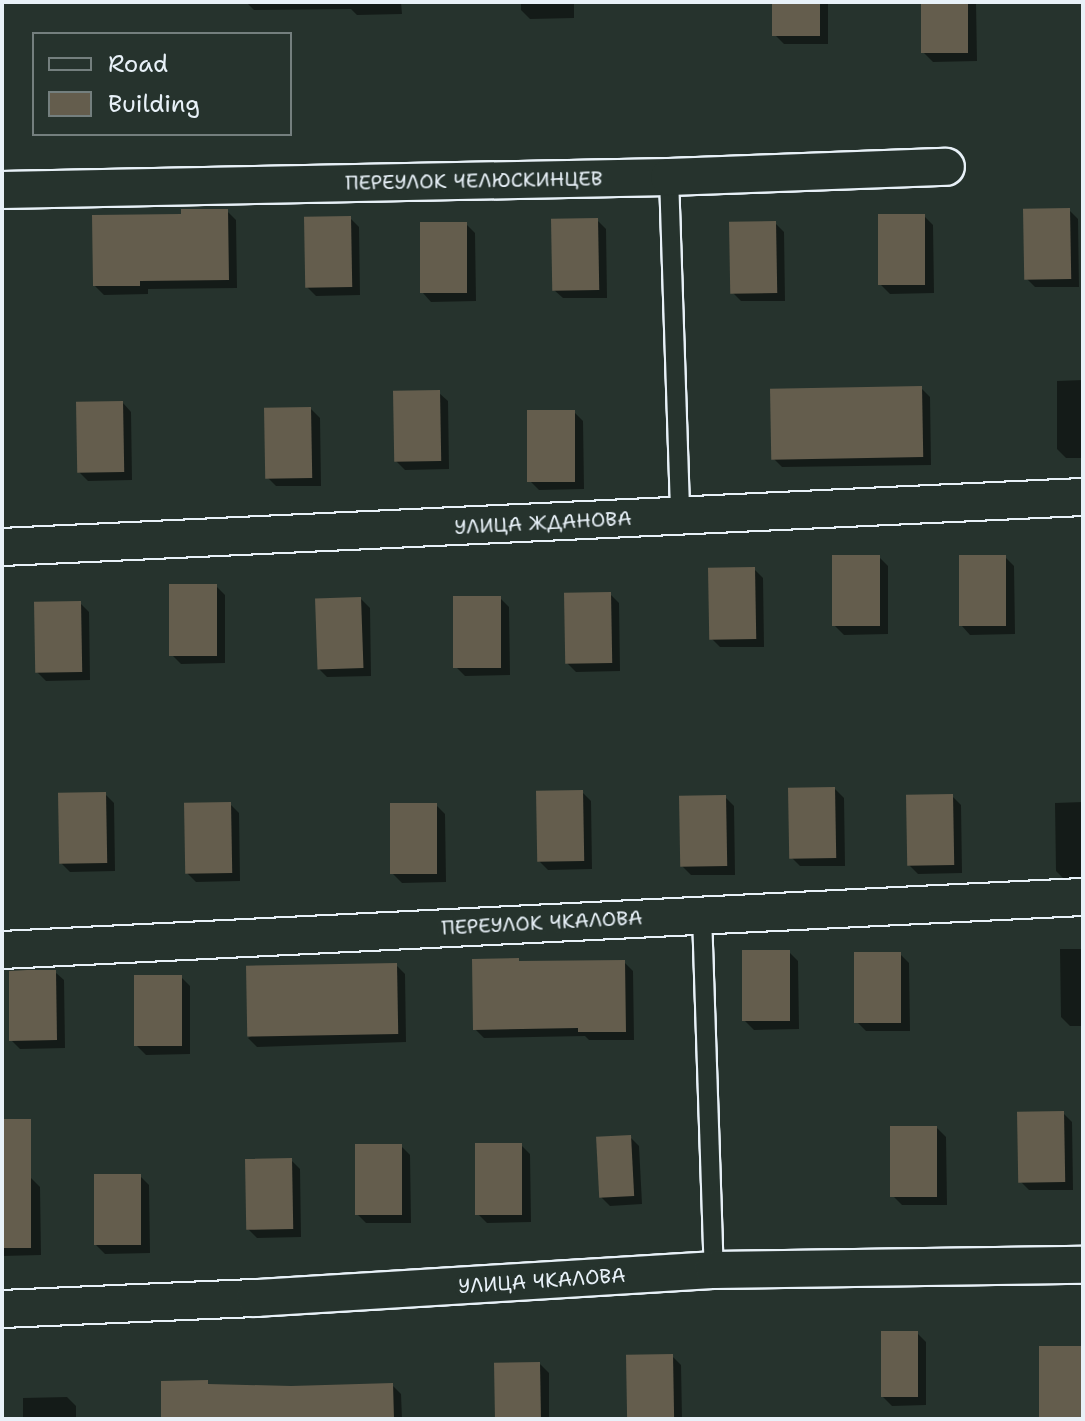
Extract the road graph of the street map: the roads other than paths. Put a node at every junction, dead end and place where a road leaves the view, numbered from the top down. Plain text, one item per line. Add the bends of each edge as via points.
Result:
1 (946, 167) dead end
2 (669, 177) junction
3 (2, 190) edge
4 (1083, 497) edge
5 (680, 517) junction
6 (2, 547) edge
7 (1083, 897) edge
8 (702, 915) junction
9 (2, 950) edge
10 (1083, 1265) edge
11 (714, 1270) junction
12 (2, 1309) edge

1 - 2 street, ПЕРЕУЛОК ЧЕЛЮСКИНЦЕВ
2 - 3 street, ПЕРЕУЛОК ЧЕЛЮСКИНЦЕВ
2 - 5 lane
4 - 5 street, УЛИЦА ЖДАНОВА
5 - 6 street, УЛИЦА ЖДАНОВА
7 - 8 street, ПЕРЕУЛОК ЧКАЛОВА
8 - 9 street, ПЕРЕУЛОК ЧКАЛОВА
8 - 11 lane
10 - 11 street, УЛИЦА ЧКАЛОВА
11 - 12 street, УЛИЦА ЧКАЛОВА

